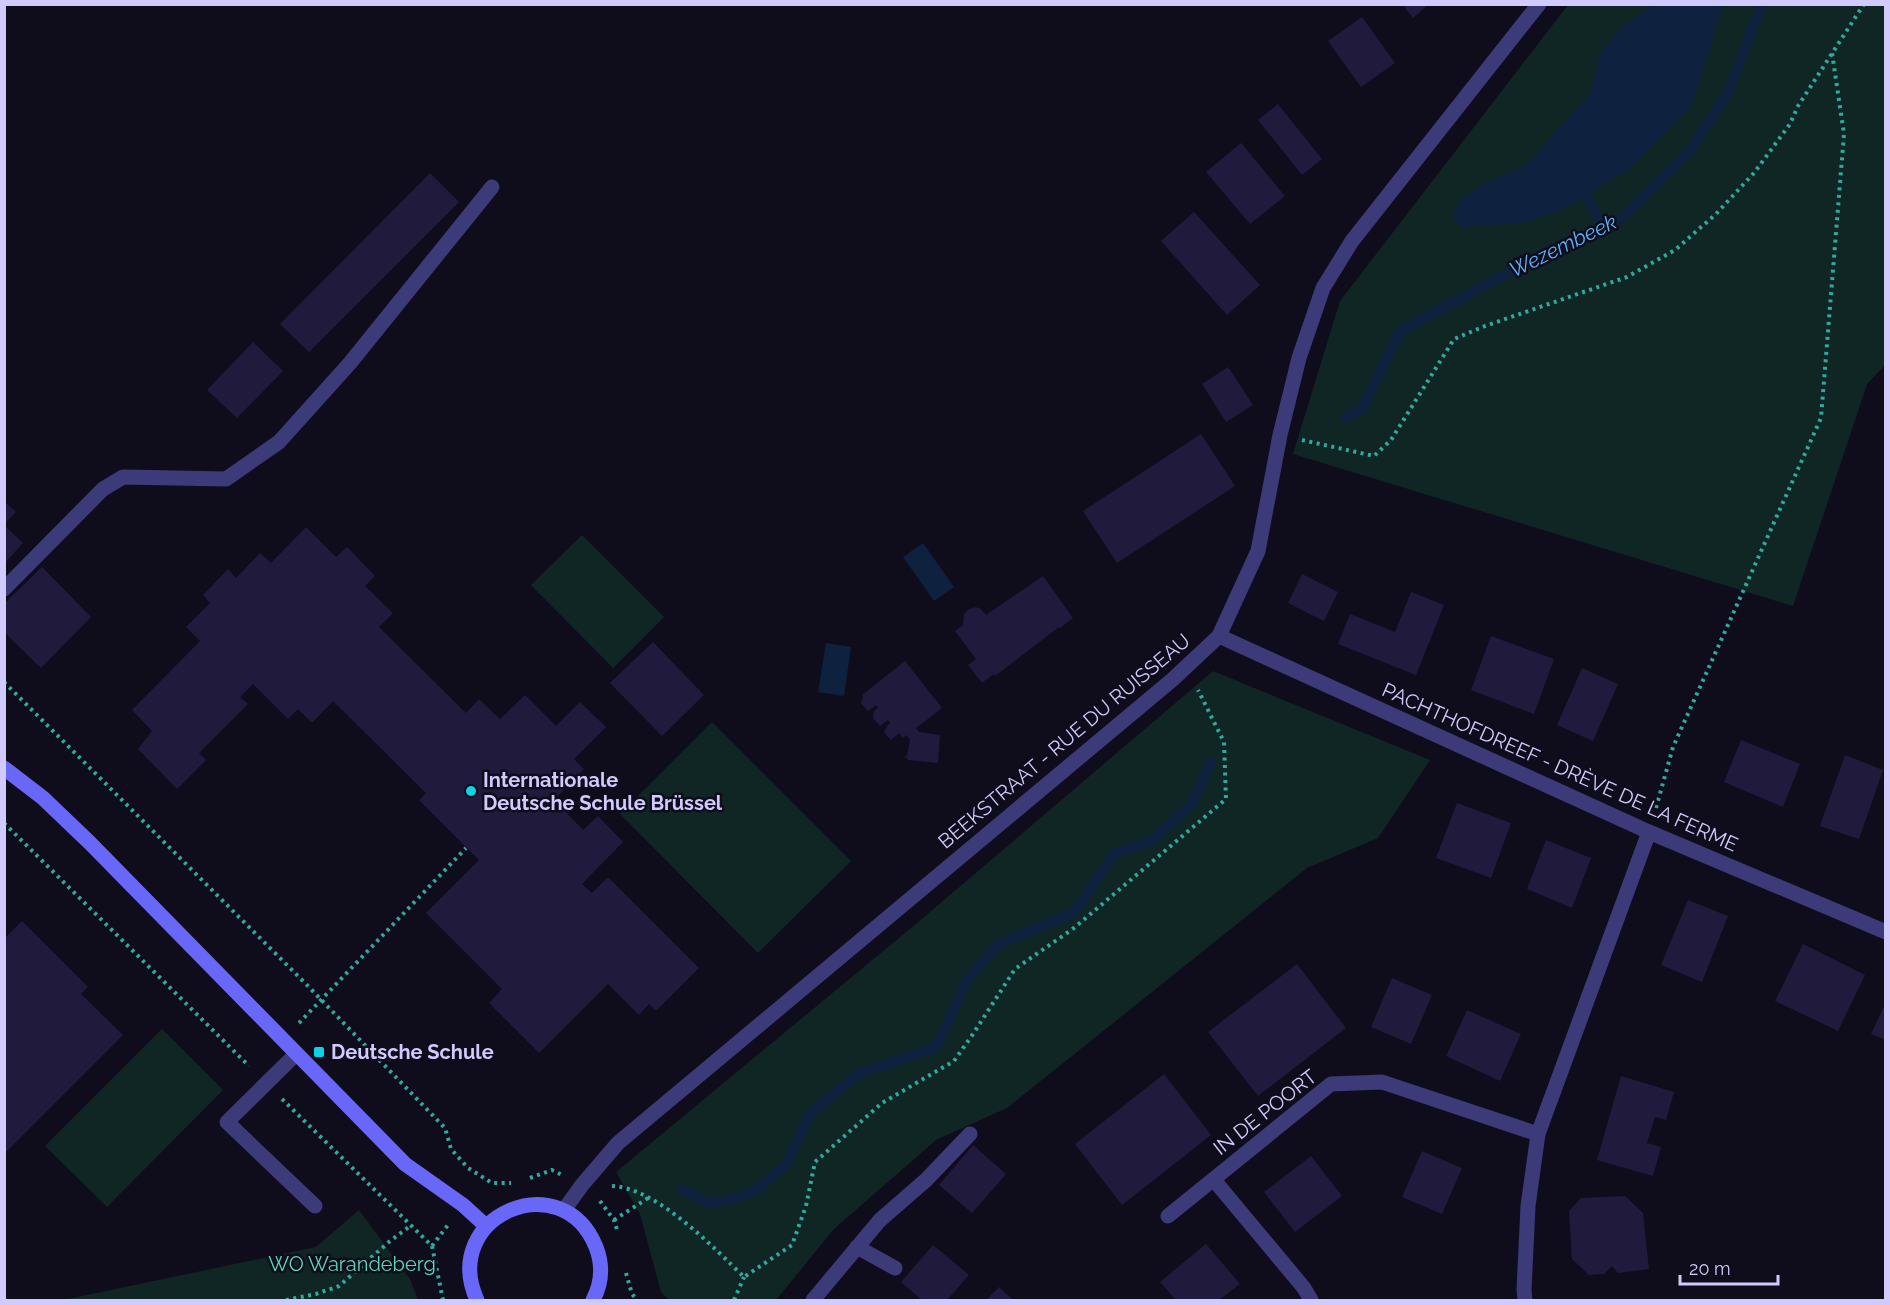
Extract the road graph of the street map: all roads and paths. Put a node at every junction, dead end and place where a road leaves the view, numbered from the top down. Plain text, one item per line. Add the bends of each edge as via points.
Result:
1 (1539, 4) edge
2 (1864, 4) edge
3 (1832, 53) junction
4 (492, 187) dead end
5 (1280, 435) junction
6 (4, 590) edge
7 (1218, 636) junction
8 (4, 682) edge
9 (1196, 686) dead end
10 (4, 768) edge
11 (4, 823) edge
12 (1649, 832) junction
13 (466, 848) dead end
14 (1886, 932) edge
15 (320, 999) junction
16 (293, 1030) dead end
17 (296, 1054) junction
18 (266, 1082) junction
19 (970, 1134) dead end
20 (1538, 1134) junction
21 (1214, 1180) junction
22 (492, 1184) dead end
23 (582, 1185) junction
24 (648, 1197) junction
25 (315, 1206) dead end
26 (564, 1210) junction
27 (1168, 1216) dead end
28 (614, 1220) dead end
29 (410, 1226) junction
30 (486, 1226) junction
31 (857, 1247) junction
32 (895, 1268) dead end
33 (744, 1277) junction
34 (286, 1300) edge
35 (443, 1300) edge
36 (477, 1300) edge
37 (594, 1300) edge
38 (734, 1300) edge
39 (813, 1300) edge
40 (1311, 1300) edge
41 (1526, 1300) edge

1 - 5 street, BEEKSTRAAT - RUE DU RUISSEAU via 1352,242 1323,288 1299,358
2 - 3 path
3 - 5 path via 1790,124 1754,173 1675,250 1627,277 1455,339 1391,440 1374,456
3 - 12 path via 1844,134 1821,418 1673,747
4 - 6 street via 350,363 279,442 226,479 123,477 103,489
5 - 7 street, BEEKSTRAAT - RUE DU RUISSEAU via 1258,550
7 - 12 street, PACHTHOFDREEF - DRÈVE DE LA FERME
7 - 23 street, BEEKSTRAAT - RUE DU RUISSEAU via 1172,681 618,1143
8 - 15 path
9 - 33 path via 1224,742 1226,799 1074,928 1015,969 954,1061 882,1103 814,1162 806,1206 792,1245
10 - 17 main road via 43,798
11 - 18 path
12 - 14 street, PACHTHOFDREEF - DRÈVE DE LA FERME
12 - 20 street
13 - 15 path
15 - 16 path
15 - 22 path via 445,1128 451,1149 468,1168
17 - 18 street
17 - 30 main road via 405,1164
18 - 25 street via 227,1122
18 - 29 path
19 - 31 street
20 - 21 street, IN DE POORT via 1382,1082 1331,1084
20 - 41 street via 1528,1206
21 - 27 street, IN DE POORT
21 - 40 street
23 - 24 path via 624,1186
23 - 26 street, BEEKSTRAAT - RUE DU RUISSEAU
24 - 28 path
24 - 33 path via 693,1229
26 - 30 main road via 533,1204 503,1212
26 - 37 main road via 592,1237 599,1255 601,1275
29 - 34 path via 339,1286
29 - 35 path via 432,1246
30 - 36 main road via 474,1246 469,1272
31 - 32 street
31 - 39 street
33 - 38 path

